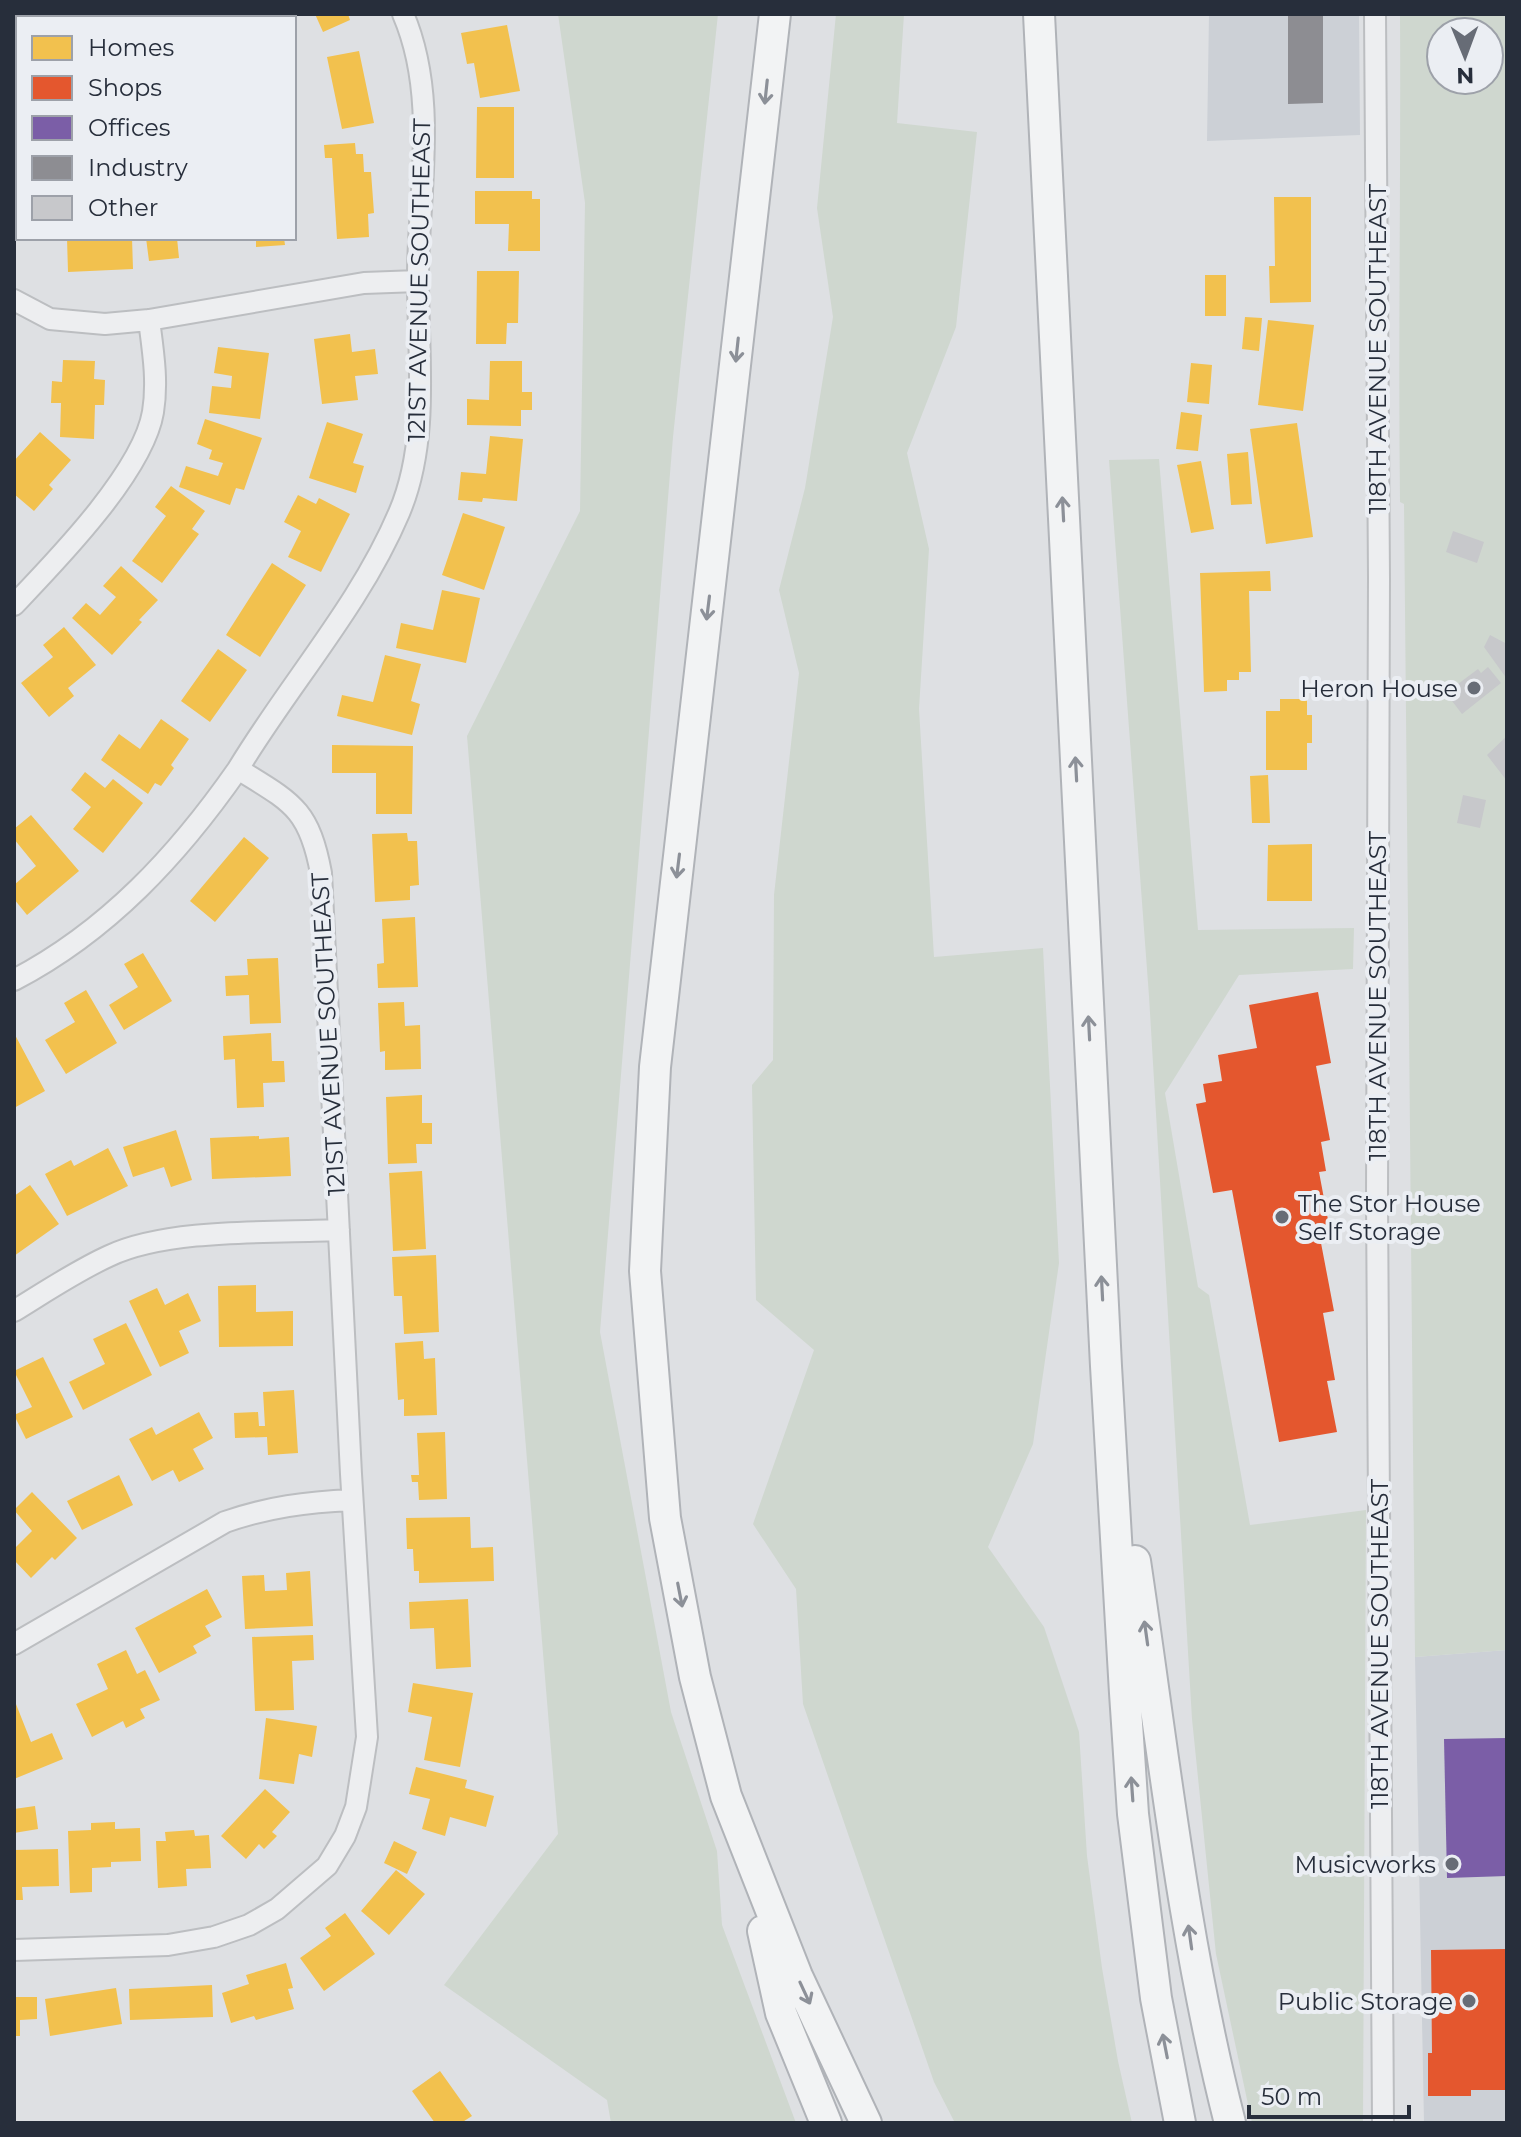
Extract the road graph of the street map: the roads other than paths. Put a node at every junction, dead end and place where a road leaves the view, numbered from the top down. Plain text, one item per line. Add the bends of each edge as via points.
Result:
1 (403, 14) edge
2 (775, 14) edge
3 (1039, 14) edge
4 (1375, 14) edge
5 (418, 281) junction
6 (14, 300) edge
7 (149, 320) junction
8 (14, 605) edge
9 (238, 769) junction
10 (14, 980) edge
11 (339, 1230) junction
12 (14, 1311) edge
13 (1106, 1366) junction
14 (352, 1500) junction
15 (14, 1644) edge
16 (742, 1843) junction
17 (14, 1950) edge
18 (826, 2123) edge
19 (866, 2123) edge
20 (1180, 2123) edge
21 (1230, 2123) edge
22 (1383, 2123) edge

1 - 5 street, 121ST AVENUE SOUTHEAST via 423,109
2 -> 16 highway via 655,1067 645,1271 665,1518 695,1677
13 -> 3 highway
4 - 22 street, 118TH AVENUE SOUTHEAST
5 - 7 street via 364,283
5 - 9 street, 121ST AVENUE SOUTHEAST via 417,436 407,493 354,596
6 - 7 street via 50,319 76,323
7 - 8 street via 156,377 152,415 139,447 67,549
9 - 10 street via 121,907 83,938
9 - 11 street, 121ST AVENUE SOUTHEAST via 291,804 316,846
11 - 12 street via 181,1237 146,1244 110,1255
11 - 14 street, 121ST AVENUE SOUTHEAST
20 -> 13 highway via 1156,1998 1133,1814
21 -> 13 highway via 1193,1955
14 - 15 street via 296,1503 225,1522
14 - 17 street, 121ST AVENUE SOUTHEAST via 367,1737 356,1807 327,1866 277,1909 214,1937 168,1945
16 - 18 highway via 781,2013
16 -> 19 highway

